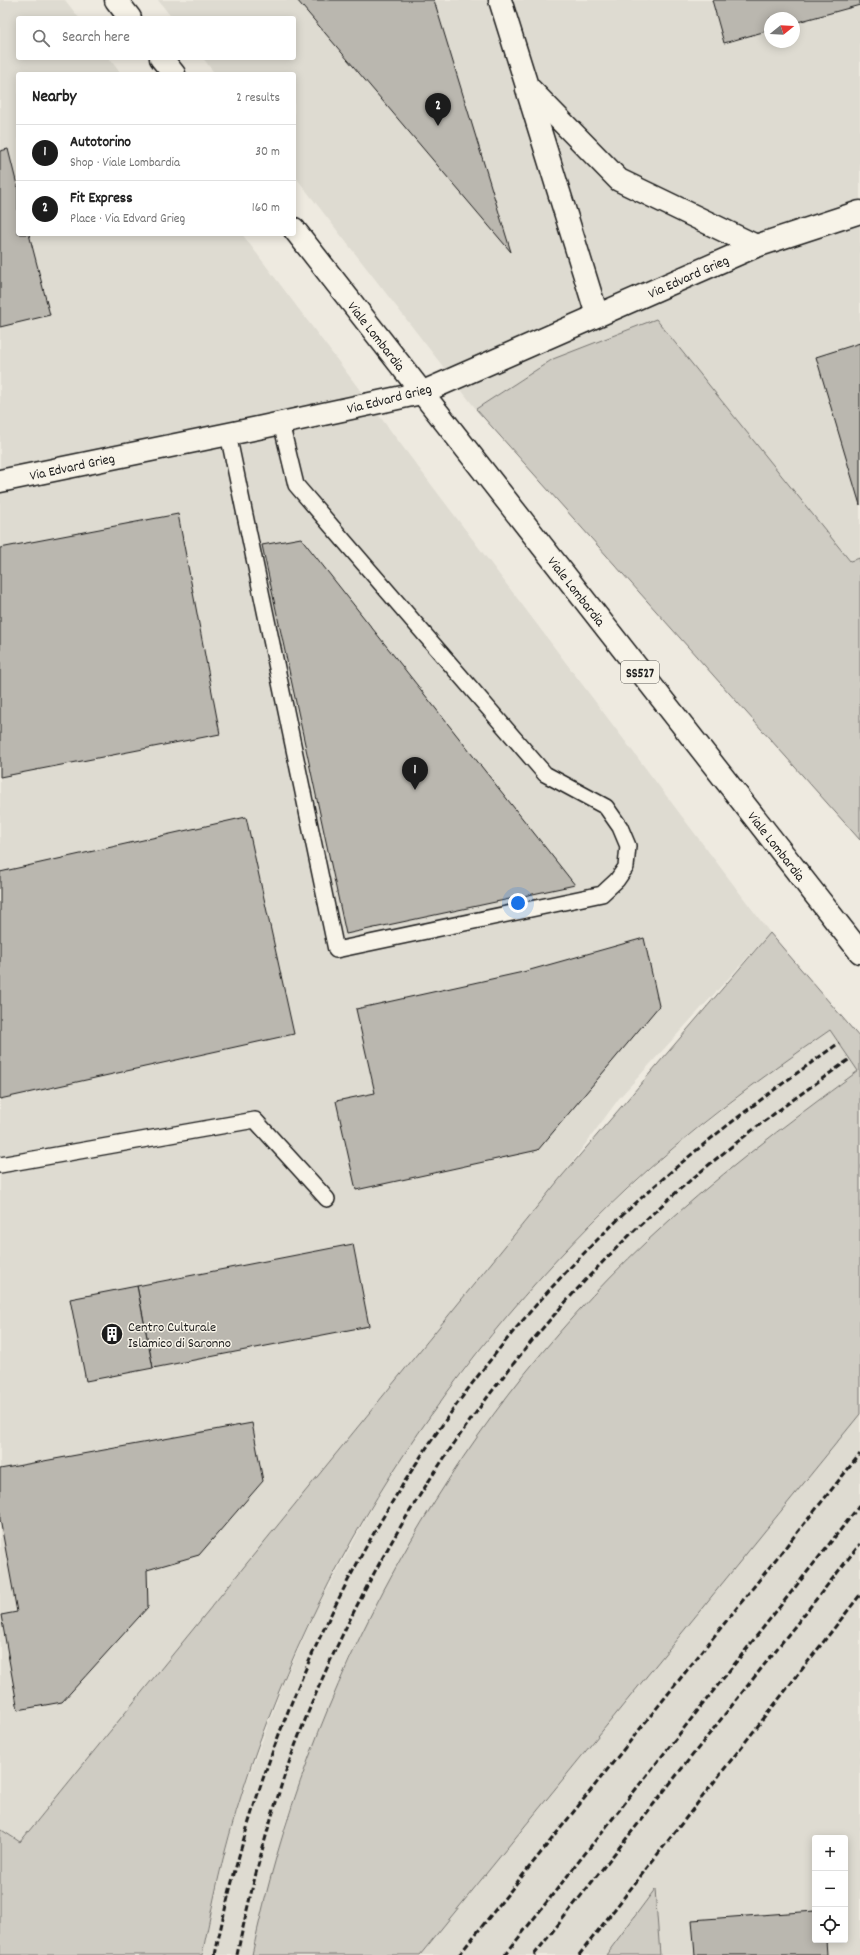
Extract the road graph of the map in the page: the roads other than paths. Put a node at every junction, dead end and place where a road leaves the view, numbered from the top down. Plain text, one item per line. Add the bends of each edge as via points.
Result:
1 (116, 0) edge
2 (500, 0) edge
3 (128, 16) edge
4 (163, 60) edge
5 (172, 72) edge
6 (526, 86) junction
7 (860, 212) edge
8 (296, 232) edge
9 (756, 246) junction
10 (597, 316) junction
11 (421, 393) junction
12 (281, 423) junction
13 (228, 434) junction
14 (0, 481) edge
15 (860, 952) edge
16 (0, 1166) edge
17 (327, 1199) dead end

1 - 3 street
2 - 6 street, Via Edvard Grieg
4 - 5 street
6 - 9 street, Via Edvard Grieg via 619,180
6 - 10 street
7 - 9 street, Via Edvard Grieg
8 - 11 street, Viale Lombardia
9 - 10 street, Via Edvard Grieg
10 - 11 street, Via Edvard Grieg
11 - 12 street, Via Edvard Grieg
11 - 15 street, Viale Lombardia / SS527
12 - 13 street, Via Edvard Grieg
12 - 13 lane via 296,485 545,774 606,807 620,827 628,846 626,867 602,894 336,950
13 - 14 street, Via Edvard Grieg
16 - 17 lane via 255,1120

